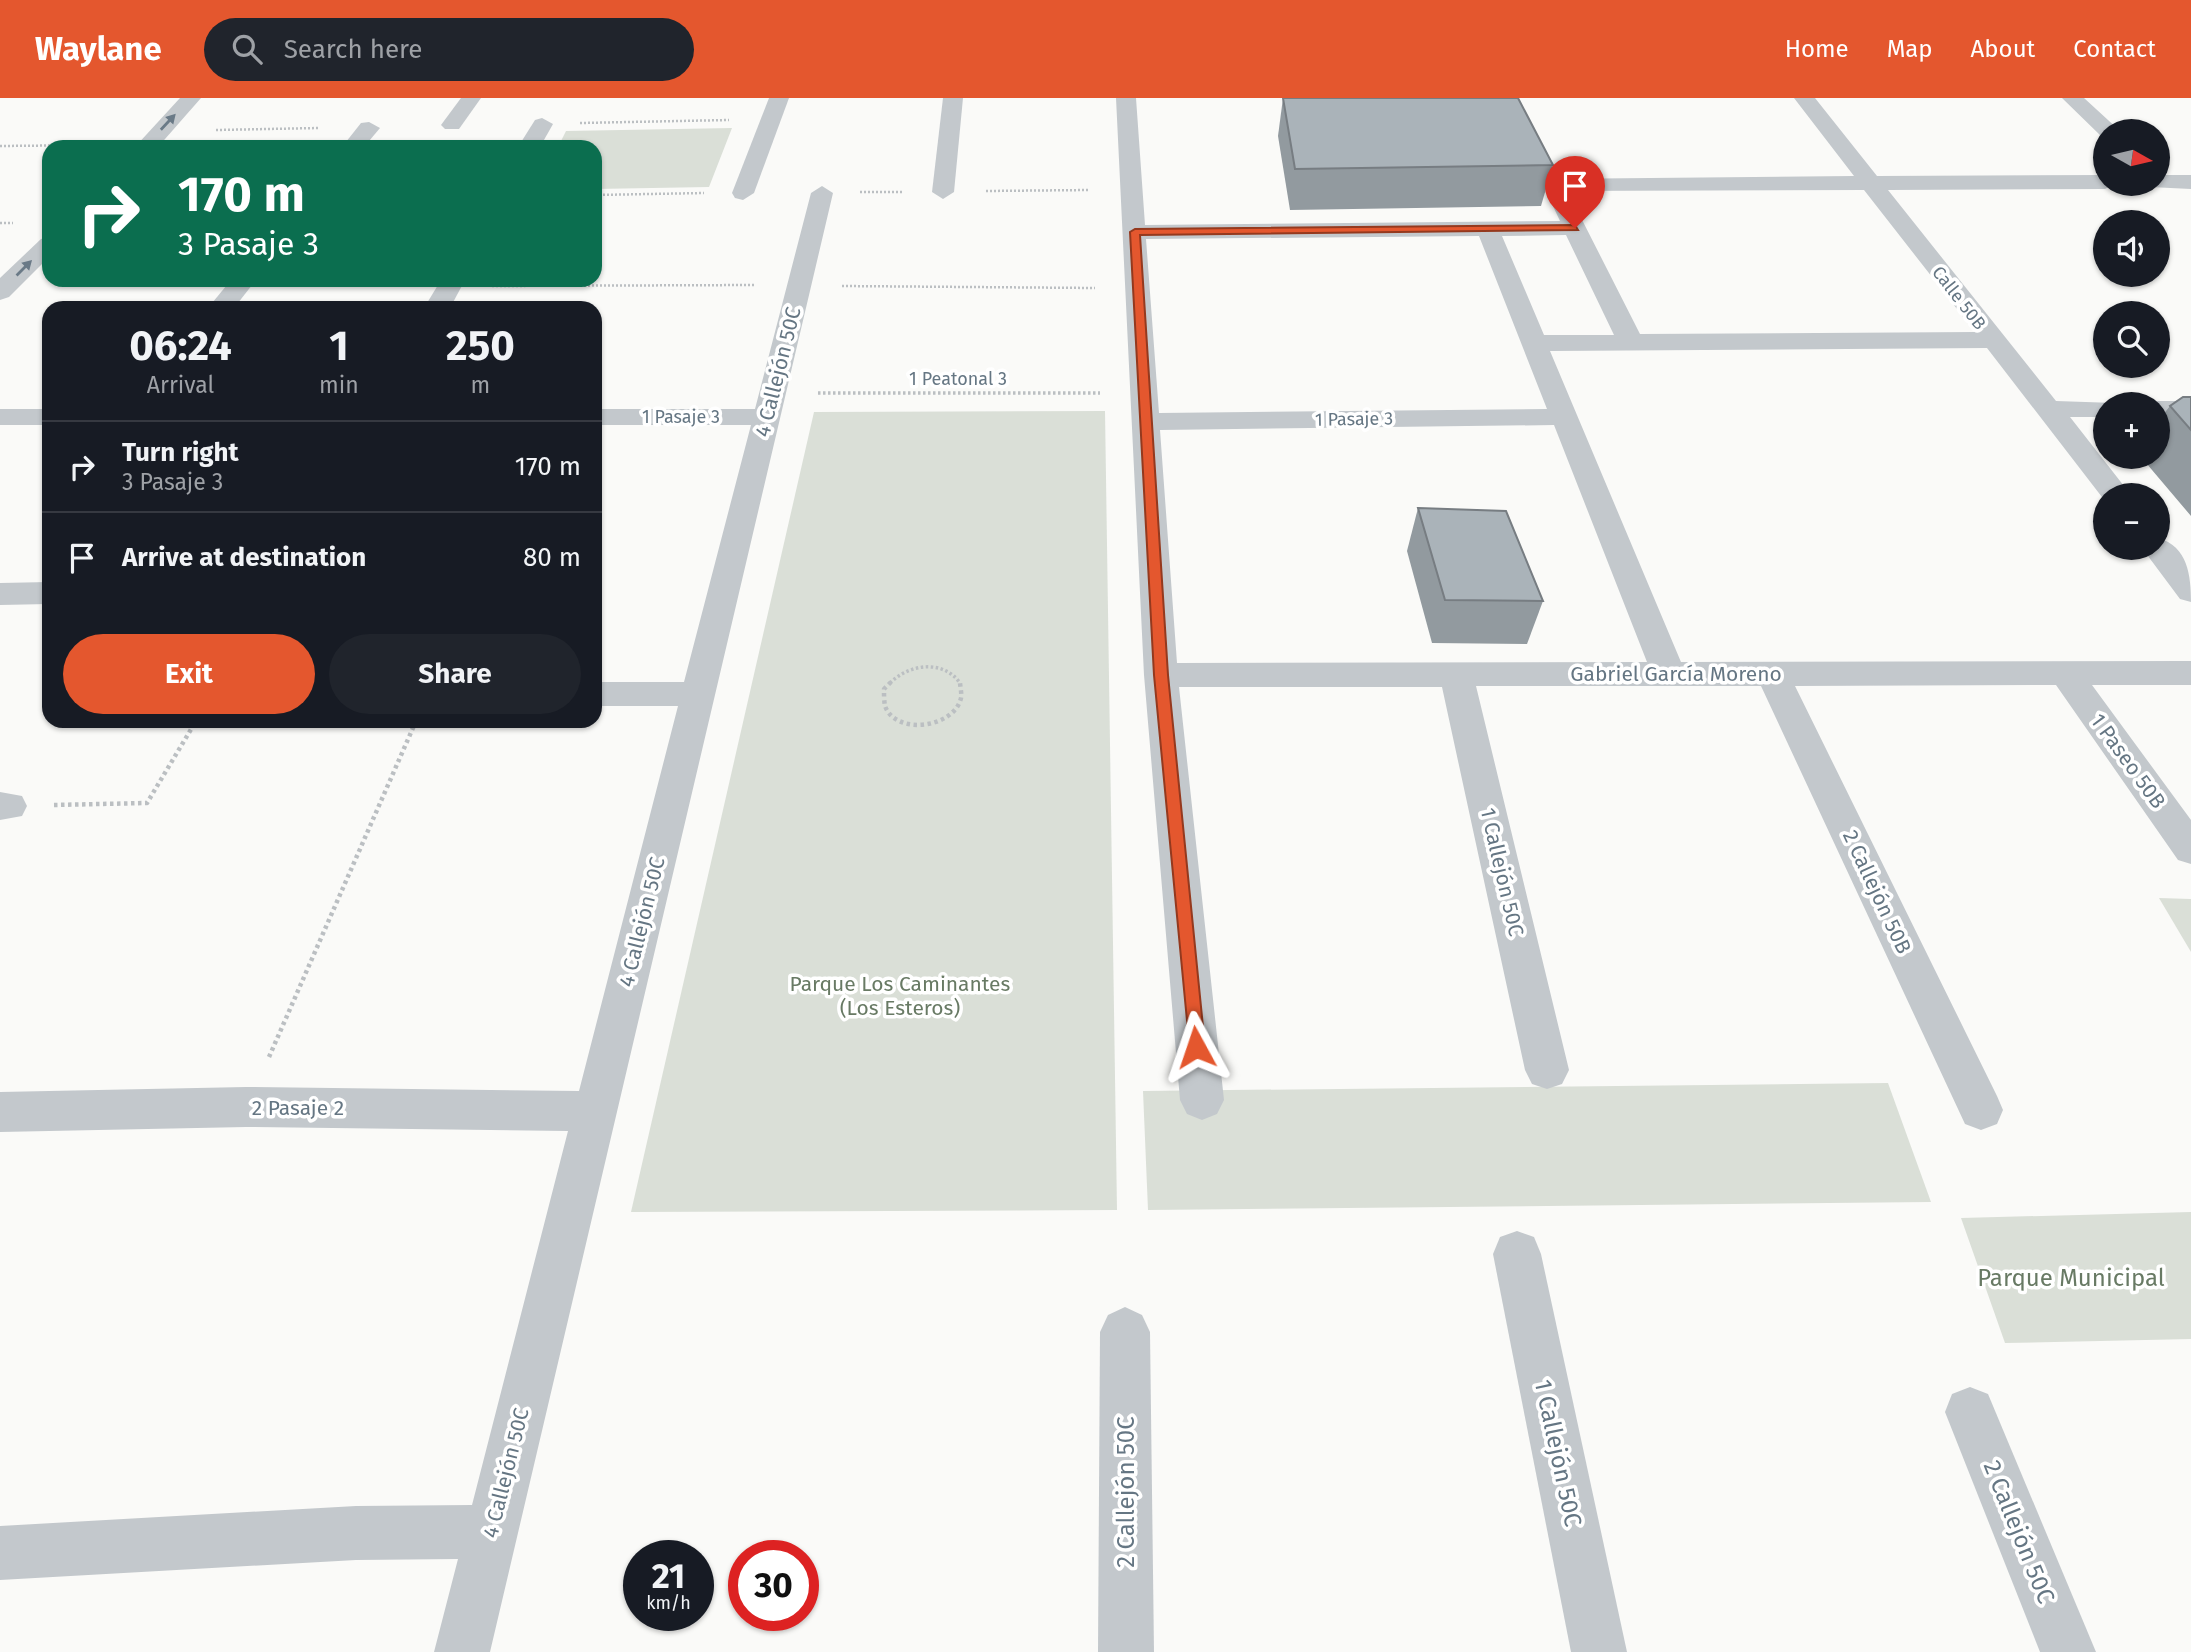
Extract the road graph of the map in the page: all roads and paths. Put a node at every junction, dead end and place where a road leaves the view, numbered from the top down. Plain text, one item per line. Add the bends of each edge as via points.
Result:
1 (191, 98) edge
2 (471, 98) edge
3 (779, 98) edge
4 (953, 98) edge
5 (1126, 98) edge
6 (1804, 98) edge
7 (2071, 98) edge
8 (2095, 119) edge
9 (542, 124) dead end
10 (452, 125) dead end
11 (369, 128) dead end
12 (152, 140) edge
13 (359, 140) edge
14 (532, 140) edge
15 (0, 146) edge
16 (42, 146) edge
17 (1541, 159) edge
18 (2170, 180) edge
19 (2191, 181) edge
20 (2093, 182) edge
21 (1870, 183) junction
22 (1553, 184) junction
23 (943, 192) dead end
24 (743, 193) dead end
25 (822, 193) dead end
26 (1575, 228) junction
27 (1488, 230) junction
28 (1135, 232) junction
29 (42, 251) edge
30 (238, 287) edge
31 (0, 292) edge
32 (227, 301) edge
33 (1991, 340) junction
34 (1631, 342) junction
35 (1533, 343) junction
36 (769, 405) junction
37 (1144, 407) junction
38 (2048, 409) junction
39 (2093, 409) edge
40 (2170, 409) edge
41 (2191, 409) edge
42 (0, 417) edge
43 (42, 417) edge
44 (602, 417) edge
45 (1564, 417) junction
46 (2107, 483) edge
47 (2166, 560) edge
48 (2191, 591) edge
49 (42, 593) edge
50 (0, 594) edge
51 (2065, 673) junction
52 (2191, 673) edge
53 (1456, 674) junction
54 (1669, 674) junction
55 (1772, 674) junction
56 (1161, 675) junction
57 (602, 694) edge
58 (698, 694) junction
59 (882, 698) joint
60 (192, 728) edge
61 (413, 728) edge
62 (4, 806) edge
63 (2191, 849) edge
64 (1547, 1070) dead end
65 (1202, 1100) dead end
66 (246, 1107) junction
67 (1981, 1110) dead end
68 (596, 1111) junction
69 (0, 1112) edge
70 (1517, 1254) dead end
71 (1125, 1332) dead end
72 (1970, 1412) dead end
73 (492, 1532) junction
74 (0, 1553) edge
75 (462, 1652) edge
76 (1126, 1652) edge
77 (1599, 1652) edge
78 (2068, 1652) edge

12 -> 1 street
2 - 10 street
3 - 24 street
4 - 23 street
5 - 28 street
6 - 21 street, Calle 50B
7 - 8 street
9 - 14 street
11 - 13 street
15 - 16 path
17 - 22 street
18 - 19 street
20 - 21 street
21 - 22 street
21 - 33 street, Calle 50B
22 - 26 street
25 - 36 street, 4 Callejón 50C
26 - 27 street
26 - 34 street
27 - 28 street
27 - 35 street
28 - 37 street
31 -> 29 street
30 - 32 street
33 - 34 street
33 - 38 street, Calle 50B
34 - 35 street
35 - 45 street
36 - 37 path, 1 Peatonal 3
36 - 44 street, 1 Pasaje 3
36 - 58 street, 4 Callejón 50C
37 - 45 street, 1 Pasaje 3
37 - 56 street
38 - 39 street
38 - 46 street, Calle 50B
40 - 41 street
42 - 43 street
45 - 54 street
47 - 48 street
49 - 50 street
51 - 52 street, Gabriel García Moreno
51 - 55 street, Gabriel García Moreno
51 - 63 street, 1 Paseo 50B
53 - 54 street, Gabriel García Moreno
53 - 56 street, Gabriel García Moreno
53 - 64 street, 1 Callejón 50C
54 - 55 street, Gabriel García Moreno
55 - 67 street, 2 Callejón 50B
56 - 65 street
57 - 58 street
58 - 68 street, 4 Callejón 50C
59 - 59 path via 891,679 921,667 942,668 953,674 963,690 958,708 940,722 926,725 891,717
60 - 62 path via 147,803
61 - 66 path
66 - 68 street, 2 Pasaje 2
66 - 69 street, 2 Pasaje 2
68 - 73 street, 4 Callejón 50C
70 - 77 street, 1 Callejón 50C
71 - 76 street, 2 Callejón 50C
72 - 78 street, 2 Callejón 50C
73 - 74 street via 356,1533
73 - 75 street, 4 Callejón 50C

